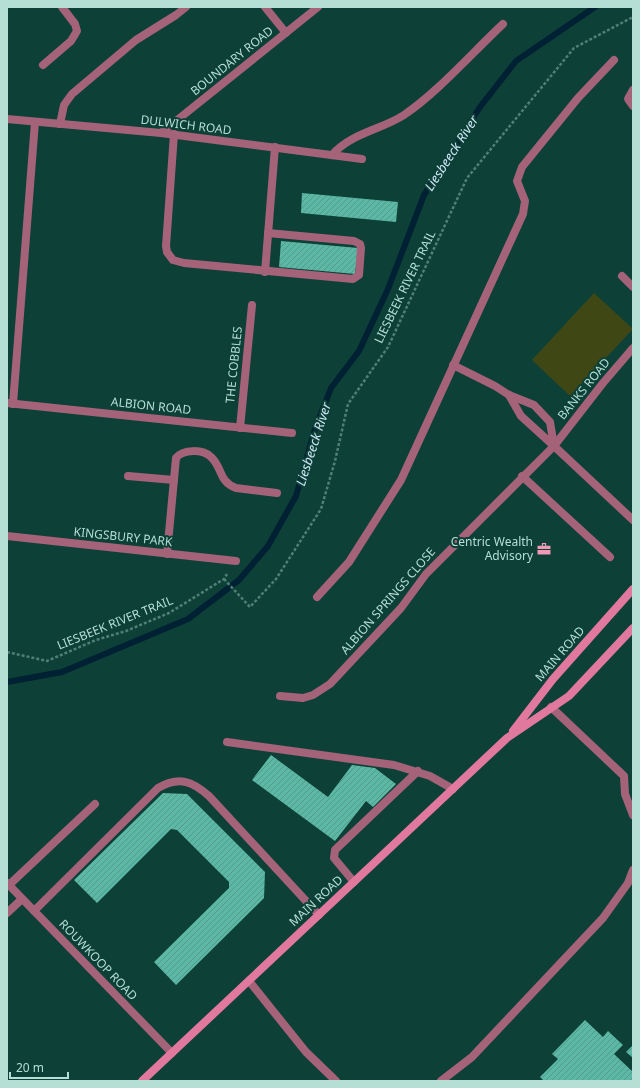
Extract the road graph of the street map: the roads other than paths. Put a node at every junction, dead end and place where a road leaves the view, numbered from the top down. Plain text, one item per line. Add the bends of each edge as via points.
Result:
1 (62, 7) edge
2 (186, 7) edge
3 (265, 7) edge
4 (315, 8) edge
5 (503, 24) dead end
6 (286, 33) junction
7 (614, 60) dead end
8 (43, 65) dead end
9 (633, 90) edge
10 (633, 106) edge
11 (7, 119) edge
12 (35, 122) junction
13 (60, 124) junction
14 (161, 133) junction
15 (174, 134) junction
16 (274, 147) junction
17 (332, 155) junction
18 (362, 158) dead end
19 (268, 234) junction
20 (264, 272) junction
21 (622, 276) dead end
22 (633, 287) edge
23 (252, 305) dead end
24 (633, 349) edge
25 (453, 365) junction
26 (509, 395) junction
27 (10, 404) edge
28 (240, 428) junction
29 (292, 433) dead end
30 (554, 446) junction
31 (128, 476) dead end
32 (522, 476) junction
33 (174, 480) junction
34 (277, 493) dead end
35 (633, 520) edge
36 (7, 536) edge
37 (167, 554) junction
38 (610, 557) dead end
39 (236, 561) dead end
40 (633, 589) edge
41 (317, 597) dead end
42 (633, 628) edge
43 (280, 696) dead end
44 (552, 707) junction
45 (507, 738) junction
46 (227, 742) dead end
47 (418, 771) junction
48 (453, 789) junction
49 (95, 804) dead end
50 (633, 815) edge
51 (633, 870) edge
52 (354, 882) junction
53 (8, 884) edge
54 (22, 899) junction
55 (34, 911) junction
56 (7, 913) edge
57 (319, 915) junction
58 (249, 981) junction
59 (172, 1053) junction
60 (142, 1081) edge
61 (336, 1081) edge
62 (441, 1081) edge

1 - 8 street via 75,24 77,31 71,41
2 - 13 street via 136,40 72,94 64,105
3 - 6 street
4 - 6 street, BOUNDARY ROAD
5 - 17 street via 423,100 403,115 347,141
6 - 14 street, BOUNDARY ROAD
7 - 25 street via 578,98 522,167 517,181 525,201 523,214
9 - 10 street via 628,98
11 - 12 street, DULWICH ROAD
12 - 13 street, DULWICH ROAD
12 - 27 street
13 - 14 street, DULWICH ROAD
14 - 15 street, DULWICH ROAD
15 - 16 street, DULWICH ROAD
15 - 20 street via 166,246 170,257 177,262
16 - 17 street, DULWICH ROAD
16 - 19 street
17 - 18 street, DULWICH ROAD
19 - 20 street
19 - 20 street via 354,241 360,244 361,248 360,270 357,278 353,279
21 - 22 street
23 - 28 street, THE COBBLES
24 - 30 street, BANKS ROAD
25 - 26 street
25 - 41 street via 412,459 392,496 349,562
26 - 30 street via 521,416
26 - 30 street via 531,402 548,417
27 - 28 street, ALBION ROAD
28 - 29 street, ALBION ROAD
30 - 32 street, ALBION SPRINGS CLOSE
30 - 35 street
31 - 33 street
32 - 38 street
32 - 43 street, ALBION SPRINGS CLOSE via 426,574 387,624 324,689 303,698
33 - 34 street via 176,458 181,453 191,451 211,456 230,486
33 - 37 street
36 - 37 street, KINGSBURY PARK
37 - 39 street, KINGSBURY PARK
40 - 45 main road, MAIN ROAD via 553,679
42 - 44 main road, MAIN ROAD via 569,696
44 - 45 main road, MAIN ROAD
44 - 50 street via 624,776 627,799
45 - 48 main road, MAIN ROAD
46 - 47 street via 394,765
47 - 48 street
47 - 52 street via 335,850 334,858
48 - 52 main road, MAIN ROAD
49 - 53 street
51 - 62 street via 621,894 603,918 472,1057
52 - 57 main road, MAIN ROAD
53 - 54 street, ROUWKOOP ROAD
54 - 55 street, ROUWKOOP ROAD
54 - 56 street
55 - 57 street via 158,788 172,781 182,781 201,788 210,796
55 - 59 street, ROUWKOOP ROAD
57 - 58 main road, MAIN ROAD
58 - 59 main road, MAIN ROAD
58 - 61 street via 306,1052
59 - 60 main road, MAIN ROAD

